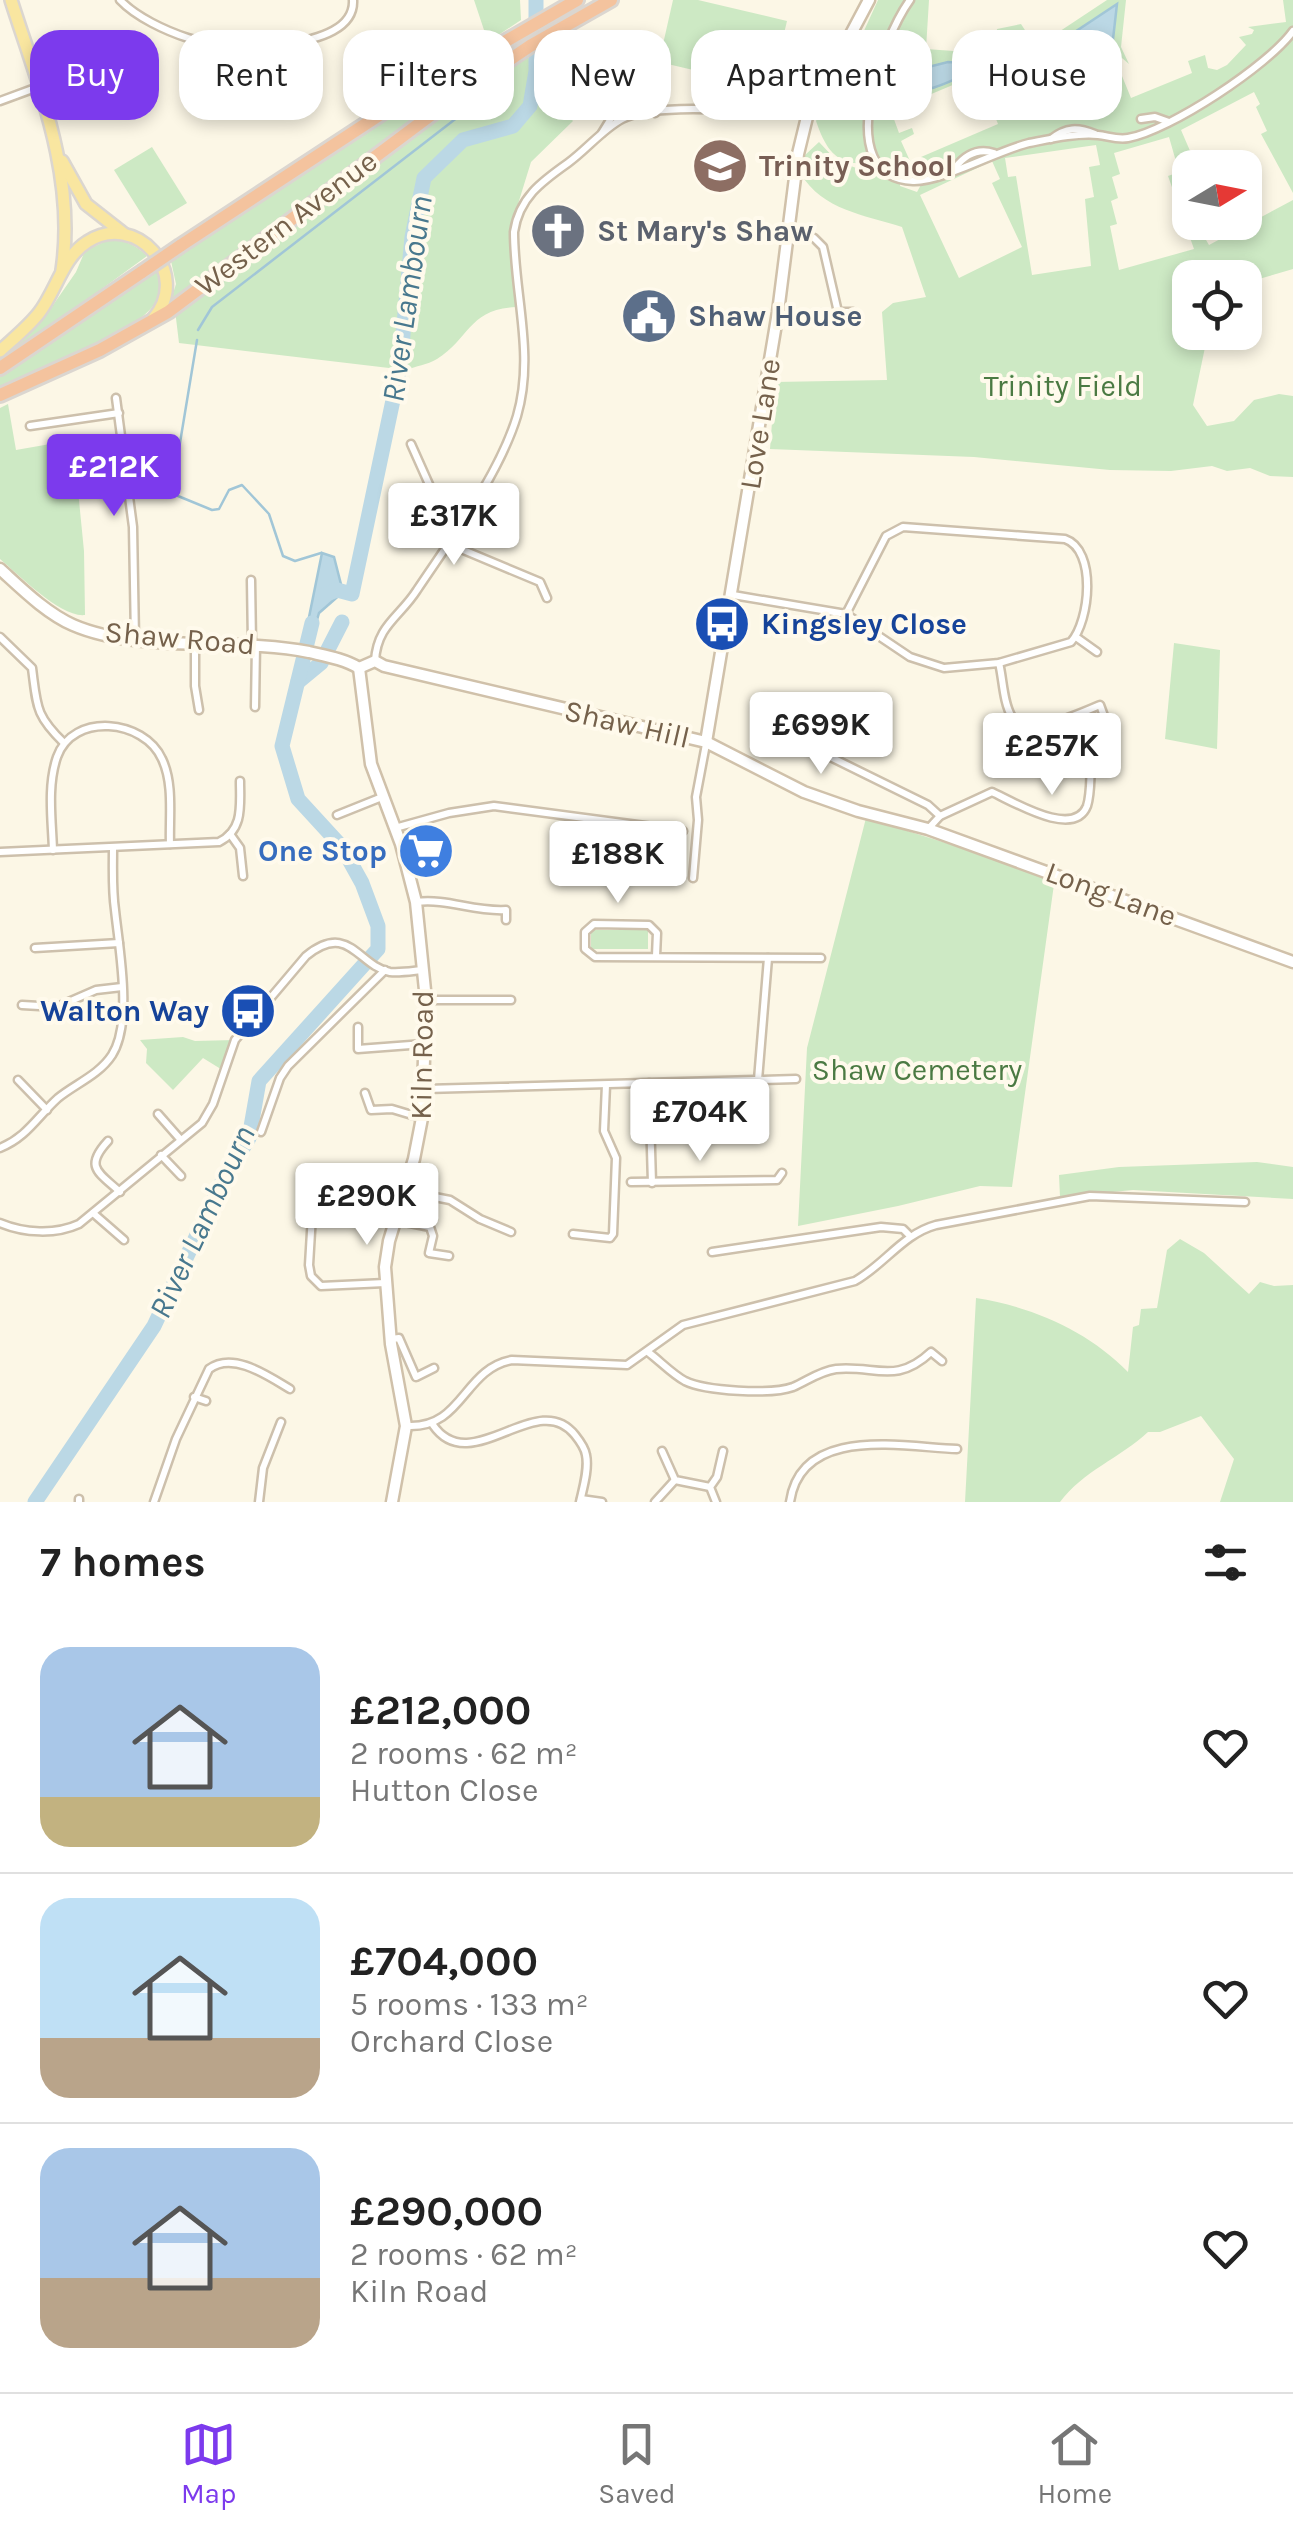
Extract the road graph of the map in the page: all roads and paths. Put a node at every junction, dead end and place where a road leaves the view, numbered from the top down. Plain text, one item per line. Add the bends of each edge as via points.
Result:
1 (11, 0) edge
2 (120, 0) edge
3 (353, 0) edge
4 (577, 0) edge
5 (612, 0) edge
6 (869, 0) edge
7 (910, 0) edge
8 (853, 30) edge
9 (1293, 31) edge
10 (30, 61) edge
11 (30, 90) edge
12 (0, 100) edge
13 (1141, 119) dead end
14 (48, 120) edge
15 (610, 120) edge
16 (621, 120) edge
17 (807, 120) edge
18 (1169, 122) junction
19 (598, 139) junction
20 (60, 157) junction
21 (124, 234) junction
22 (788, 236) junction
23 (61, 274) junction
24 (838, 312) junction
25 (853, 312) dead end
26 (830, 319) dead end
27 (150, 324) junction
28 (0, 351) edge
29 (0, 368) edge
30 (0, 395) edge
31 (116, 398) dead end
32 (119, 413) junction
33 (30, 426) dead end
34 (411, 444) dead end
35 (466, 513) junction
36 (449, 544) junction
37 (0, 570) edge
38 (251, 580) dead end
39 (733, 595) junction
40 (548, 598) dead end
41 (846, 614) junction
42 (0, 637) edge
43 (1076, 637) junction
44 (136, 638) junction
45 (195, 642) junction
46 (254, 644) junction
47 (1097, 652) dead end
48 (375, 661) junction
49 (999, 662) junction
50 (359, 668) junction
51 (254, 707) dead end
52 (199, 710) dead end
53 (1104, 716) dead end
54 (706, 742) junction
55 (64, 743) junction
56 (802, 743) dead end
57 (1091, 765) dead end
58 (240, 781) dead end
59 (1089, 788) junction
60 (1102, 790) dead end
61 (382, 797) junction
62 (337, 815) dead end
63 (940, 816) junction
64 (395, 828) junction
65 (928, 829) junction
66 (683, 832) dead end
67 (230, 834) junction
68 (170, 844) junction
69 (113, 848) junction
70 (53, 850) junction
71 (0, 852) edge
72 (243, 876) dead end
73 (693, 878) dead end
74 (416, 902) junction
75 (506, 920) dead end
76 (119, 943) junction
77 (34, 948) dead end
78 (656, 956) junction
79 (768, 958) junction
80 (822, 958) dead end
81 (1293, 962) edge
82 (383, 969) junction
83 (422, 970) junction
84 (122, 987) junction
85 (426, 1000) junction
86 (511, 1000) dead end
87 (22, 1005) dead end
88 (44, 1007) junction
89 (43, 1018) dead end
90 (358, 1027) dead end
91 (427, 1044) junction
92 (796, 1079) dead end
93 (18, 1080) dead end
94 (758, 1080) junction
95 (649, 1083) junction
96 (606, 1085) junction
97 (424, 1090) junction
98 (365, 1092) dead end
99 (46, 1110) junction
100 (158, 1114) dead end
101 (422, 1118) junction
102 (261, 1132) dead end
103 (108, 1140) dead end
104 (180, 1140) junction
105 (0, 1148) edge
106 (160, 1155) junction
107 (181, 1176) dead end
108 (781, 1180) dead end
109 (632, 1182) dead end
110 (652, 1182) junction
111 (328, 1184) dead end
112 (404, 1191) junction
113 (120, 1192) junction
114 (1245, 1202) dead end
115 (93, 1213) junction
116 (395, 1220) junction
117 (0, 1223) edge
118 (512, 1232) dead end
119 (573, 1234) dead end
120 (910, 1236) junction
121 (124, 1240) dead end
122 (712, 1252) dead end
123 (450, 1256) dead end
124 (384, 1283) junction
125 (390, 1338) junction
126 (648, 1352) junction
127 (942, 1361) dead end
128 (434, 1368) dead end
129 (290, 1388) dead end
130 (194, 1398) junction
131 (206, 1401) dead end
132 (281, 1422) dead end
133 (433, 1424) junction
134 (406, 1426) junction
135 (276, 1433) junction
136 (285, 1436) dead end
137 (956, 1449) dead end
138 (662, 1451) dead end
139 (723, 1451) dead end
140 (675, 1480) junction
141 (710, 1488) junction
142 (580, 1500) edge
143 (154, 1502) edge
144 (259, 1502) edge
145 (392, 1502) edge
146 (602, 1502) edge
147 (655, 1502) edge
148 (716, 1502) edge
149 (790, 1502) edge

1 - 10 main road
2 - 3 street via 187,38 225,46 274,46 320,35 350,15
4 - 29 highway, Western Avenue, bridge via 344,136
5 - 27 highway, Western Avenue via 436,110
6 - 8 street, Love Lane
7 - 18 street via 873,86 868,121 881,166 901,179 928,180 994,153 1050,140 1128,138
9 - 18 street via 1256,67
11 - 12 street
13 - 18 street
14 - 20 main road
15 - 19 street
16 - 19 street
17 - 22 street, Love Lane
19 - 35 street via 533,190 517,214 514,250 526,362 517,416
20 - 21 main road via 86,204
20 - 23 main road via 67,216
21 - 23 main road via 84,244
21 - 27 main road via 156,254 167,276 167,295
22 - 24 street via 814,238 824,246
22 - 39 street, Love Lane
23 - 28 main road via 39,313
24 - 25 street
24 - 26 street
27 - 30 highway, Western Avenue
31 - 32 street
32 - 33 street
32 - 44 street via 133,527
34 - 35 street via 432,491
35 - 36 street
36 - 40 street via 540,582
36 - 48 street via 378,637
37 - 44 street, Shaw Road via 64,620 98,634
38 - 46 street
39 - 41 street
39 - 54 street, Love Lane
41 - 43 street via 895,530 1065,539 1086,560 1084,622
41 - 49 street via 924,664 957,669
42 - 55 street via 32,668 34,705
43 - 47 street
43 - 49 street
44 - 45 street, Shaw Road
45 - 46 street, Shaw Road
45 - 52 street
46 - 50 street, Shaw Road
46 - 51 street
48 - 50 street
48 - 54 street, Shaw Hill
49 - 53 street via 1018,723 1036,727 1100,705
50 - 61 street, Kiln Road via 371,764
54 - 65 street, Shaw Hill via 804,792
54 - 73 street
55 - 68 street via 87,729 110,726 131,728 156,747 169,779
55 - 70 street via 51,786
56 - 63 street
57 - 59 street
58 - 67 street via 241,813
59 - 60 street
59 - 63 street via 1083,812 1066,822 992,792
61 - 62 street
61 - 64 street, Kiln Road
63 - 65 street
64 - 66 street via 494,806
64 - 74 street, Kiln Road
65 - 81 street, Long Lane
67 - 68 street via 219,842
67 - 72 street via 246,862
68 - 69 street
69 - 70 street
69 - 76 street
70 - 71 street
74 - 75 street via 472,915 506,910
74 - 83 street, Kiln Road
76 - 77 street
76 - 84 street
78 - 78 street via 650,925 594,924 585,932 590,955
78 - 79 street
79 - 80 street
79 - 94 street
82 - 83 street
82 - 102 street via 288,1066
82 - 104 street via 350,946 320,946 306,956 240,1034 209,1112
83 - 85 street, Kiln Road
84 - 88 street
84 - 99 street via 120,1039 112,1056
85 - 86 street
85 - 91 street, Kiln Road
87 - 88 street
88 - 89 street
90 - 91 street via 358,1050
91 - 97 street, Kiln Road
92 - 94 street
93 - 99 street
94 - 95 street
95 - 96 street
95 - 110 street
96 - 97 street
96 - 119 street via 604,1132 616,1158 613,1234
97 - 101 street, Kiln Road
98 - 101 street via 371,1110
99 - 105 street via 29,1132
100 - 104 street
101 - 112 street, Kiln Road
103 - 113 street via 97,1153 96,1171
104 - 106 street
106 - 107 street
106 - 113 street
108 - 110 street
109 - 110 street
111 - 124 street via 314,1182 311,1276 321,1286
112 - 116 street, Kiln Road
112 - 118 street via 450,1200
113 - 115 street
114 - 120 street via 1090,1196 980,1215
115 - 117 street via 54,1232
115 - 121 street
116 - 123 street via 430,1227 429,1253
116 - 124 street, Kiln Road
120 - 122 street via 881,1227
120 - 126 street via 855,1281 683,1325
124 - 125 street, Kiln Road
125 - 128 street via 399,1338 416,1377
125 - 134 street, Kiln Road
126 - 127 street via 694,1384 758,1390 788,1388 834,1369 898,1371 931,1352
126 - 133 street via 622,1366 500,1363
129 - 130 street via 283,1379 225,1362 209,1369
130 - 131 street
130 - 143 street
132 - 135 street
133 - 134 street
133 - 142 street via 440,1436 470,1444 534,1423 570,1429 586,1455
134 - 145 street, Kiln Road
135 - 136 street
135 - 144 street
137 - 149 street via 872,1443 826,1456 798,1473
138 - 140 street
139 - 141 street
140 - 141 street
140 - 147 street
141 - 148 street
142 - 146 street

